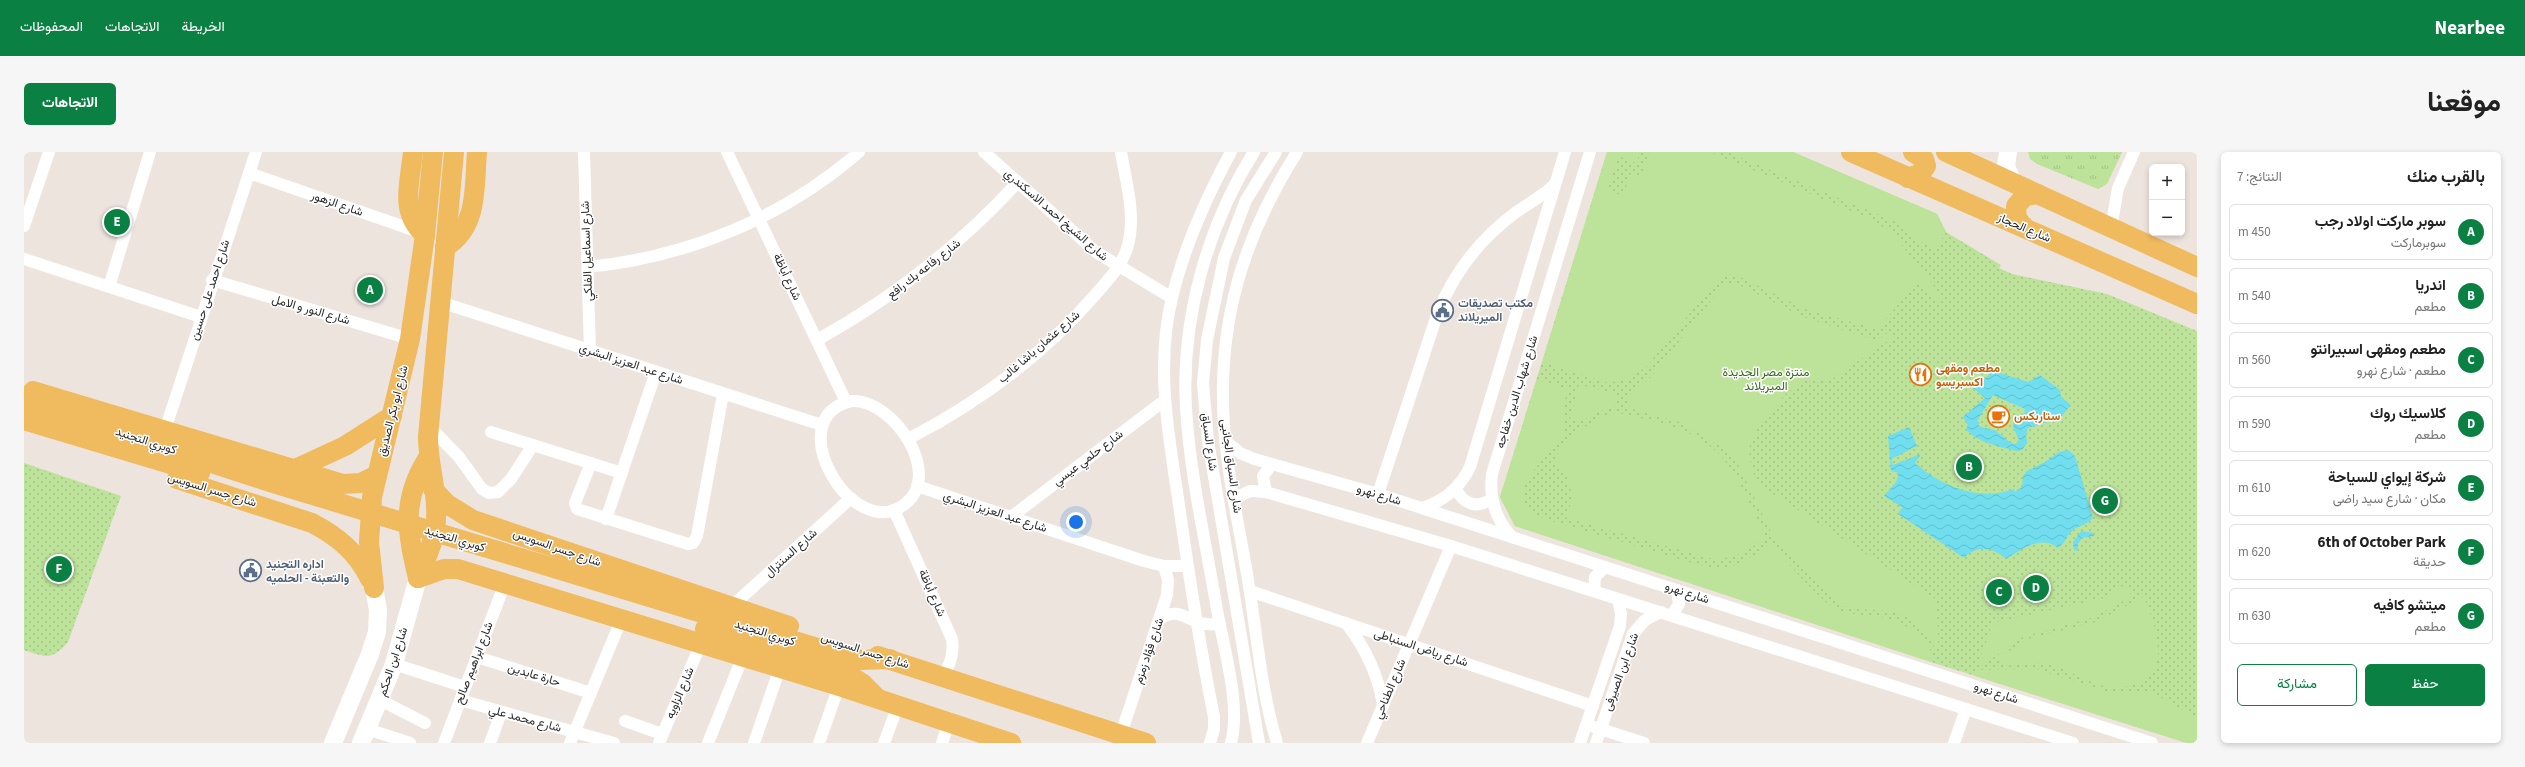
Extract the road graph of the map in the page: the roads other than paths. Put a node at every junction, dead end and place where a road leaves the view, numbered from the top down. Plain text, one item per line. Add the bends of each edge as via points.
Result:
1 (49, 152) edge
2 (150, 152) edge
3 (256, 152) edge
4 (413, 152) edge
5 (433, 152) edge
6 (454, 152) edge
7 (477, 152) edge
8 (584, 152) edge
9 (727, 152) edge
10 (859, 152) edge
11 (984, 152) edge
12 (1121, 152) edge
13 (1231, 152) edge
14 (1254, 152) edge
15 (1276, 152) edge
16 (1297, 152) edge
17 (1565, 152) edge
18 (1590, 152) edge
19 (1851, 152) edge
20 (1913, 152) edge
21 (2008, 152) edge
22 (2134, 152) edge
23 (1952, 153) edge
24 (249, 174) junction
25 (1908, 178) junction
26 (2012, 180) junction
27 (1018, 182) junction
28 (1556, 183) junction
29 (2038, 194) junction
30 (759, 218) junction
31 (24, 226) edge
32 (2025, 228) junction
33 (2111, 228) junction
34 (425, 234) junction
35 (446, 238) junction
36 (24, 259) edge
37 (588, 267) junction
38 (1118, 267) junction
39 (2197, 267) edge
40 (1180, 271) junction
41 (1200, 277) junction
42 (212, 280) junction
43 (109, 286) junction
44 (1172, 298) junction
45 (440, 302) junction
46 (2197, 304) edge
47 (201, 317) junction
48 (410, 339) junction
49 (817, 340) junction
50 (590, 351) junction
51 (1164, 368) junction
52 (1186, 370) junction
53 (1204, 371) junction
54 (656, 372) junction
55 (1223, 373) junction
56 (24, 388) edge
57 (723, 394) junction
58 (1165, 400) junction
59 (24, 402) edge
60 (846, 402) junction
61 (392, 416) junction
62 (24, 420) edge
63 (429, 426) junction
64 (822, 426) junction
65 (166, 430) junction
66 (24, 431) edge
67 (491, 432) dead end
68 (908, 440) junction
69 (1226, 441) junction
70 (533, 445) junction
71 (428, 458) junction
72 (591, 463) junction
73 (1272, 464) junction
74 (287, 466) junction
75 (622, 473) junction
76 (377, 475) junction
77 (917, 486) junction
78 (1456, 488) junction
79 (433, 489) junction
80 (1266, 492) junction
81 (1378, 494) junction
82 (851, 498) junction
83 (1235, 498) junction
84 (1492, 498) junction
85 (266, 506) junction
86 (1422, 508) junction
87 (894, 510) junction
88 (1011, 517) junction
89 (606, 519) junction
90 (1238, 520) junction
91 (1221, 522) junction
92 (1512, 537) junction
93 (541, 542) junction
94 (1451, 546) junction
95 (1164, 566) junction
96 (1187, 566) junction
97 (1605, 567) junction
98 (418, 578) junction
99 (504, 583) junction
100 (374, 588) junction
101 (529, 590) junction
102 (1677, 590) junction
103 (1250, 591) junction
104 (1594, 591) junction
105 (1618, 599) junction
106 (731, 607) junction
107 (1667, 614) junction
108 (622, 618) junction
109 (1160, 619) junction
110 (1195, 622) junction
111 (1346, 623) junction
112 (1220, 625) junction
113 (701, 643) junction
114 (1409, 644) junction
115 (743, 656) junction
116 (476, 657) junction
117 (890, 660) junction
118 (394, 664) junction
119 (780, 668) junction
120 (942, 676) junction
121 (839, 686) junction
122 (465, 688) junction
123 (1266, 690) junction
124 (1250, 692) junction
125 (591, 693) junction
126 (877, 698) junction
127 (380, 700) junction
128 (460, 700) junction
129 (898, 705) junction
130 (1383, 705) junction
131 (1593, 706) junction
132 (1966, 709) junction
133 (501, 712) junction
134 (626, 721) dead end
135 (949, 722) junction
136 (425, 723) dead end
137 (1586, 725) junction
138 (1601, 729) junction
139 (1121, 734) junction
140 (364, 736) edge
141 (572, 738) edge
142 (661, 739) edge
143 (334, 743) edge
144 (410, 743) edge
145 (444, 743) edge
146 (490, 743) edge
147 (614, 743) edge
148 (709, 743) edge
149 (754, 743) edge
150 (819, 743) edge
151 (884, 743) edge
152 (942, 743) edge
153 (1011, 743) edge
154 (1146, 743) edge
155 (1210, 743) edge
156 (1231, 743) edge
157 (1259, 743) edge
158 (1277, 743) edge
159 (1367, 743) edge
160 (1580, 743) edge
161 (1596, 743) edge
162 (1644, 743) edge
163 (1954, 743) edge
164 (2073, 743) edge
165 (2152, 743) edge

1 - 31 street
2 - 43 street
3 - 24 street, شارع احمد على حسين
4 - 34 main road via 408,211 413,223
5 - 34 main road, شارع ابو بكر الصديق
6 - 35 main road
7 - 35 main road via 472,214 462,234
8 - 37 street, شارع اسماعيل الفلكي
9 - 30 street, شارع أباظة
10 - 30 street via 818,184
11 - 27 street, شارع الشيخ احمد الاسكندري
12 - 38 street, شارع عثمان باشا غالب via 1131,222 1128,246
13 - 40 street via 1203,208
14 - 41 street, شارع السباق via 1224,209
15 - 53 street, شارع السباق via 1246,200 1229,243 1216,288
16 - 55 street, شارع السباق الجانبى via 1264,208 1242,261 1228,326
17 - 28 street, شارع شهاب الدين خفاجه
18 - 84 street, شارع شهاب الدين خفاجه via 1494,466
19 - 25 main road, شارع الحجاز
20 - 25 main road via 1924,159 1926,166 1922,173
21 - 26 main road via 2006,166
22 - 33 street via 2118,188
23 - 26 main road
24 - 34 street, شارع الزهور
24 - 42 street, شارع احمد على حسين
25 - 32 main road, شارع الحجاز
26 - 29 main road
27 - 38 street, شارع الشيخ احمد الاسكندري via 1096,252
27 - 49 street, شارع رفاعه بك رافع via 962,238 922,272 868,310
28 - 78 street, شارع شهاب الدين خفاجه via 1472,460 1466,475
28 - 81 street via 1488,237 1464,264 1450,288 1438,312
29 - 32 main road via 2025,196 2016,206 2017,219
29 - 33 main road
30 - 37 street via 704,242 661,255
30 - 49 street, شارع أباظة
32 - 46 main road, شارع الحجاز
33 - 39 main road
34 - 48 main road, شارع ابو بكر الصديق
35 - 45 main road
36 - 43 street
37 - 50 street, شارع اسماعيل الفلكي
38 - 44 street, شارع الشيخ احمد الاسكندري
38 - 68 street, شارع عثمان باشا غالب via 1079,313 1027,362 974,401
40 - 41 street
40 - 44 street
41 - 52 street, شارع السباق
42 - 47 street, شارع احمد على حسين
42 - 48 street, شارع النور و الامل
43 - 47 street
44 - 51 street
45 - 50 street, شارع عبد العزيز البشري
45 - 63 main road
47 - 65 street, شارع احمد على حسين
48 - 61 main road, شارع ابو بكر الصديق
49 - 60 street, شارع أباظة
50 - 54 street, شارع عبد العزيز البشري
51 - 52 street
51 - 58 street
52 - 112 street, شارع السباق via 1190,449
53 - 55 street
53 - 91 street, شارع السباق via 1205,418
54 - 57 street, شارع عبد العزيز البشري
54 - 75 street
55 - 69 street, شارع السباق الجانبى
56 - 65 main road
57 - 64 street, شارع عبد العزيز البشري
57 - 89 street via 695,541 688,544
58 - 88 street, شارع حلمي عيسي
58 - 96 street
59 - 117 main road, كوبري التجنيد via 280,485 826,651 860,660
60 - 64 street via 829,413
60 - 68 street via 858,400 875,406 895,423
61 - 74 main road via 345,446
61 - 76 main road, شارع ابو بكر الصديق
62 - 126 main road, كوبري التجنيد via 836,669 855,678
63 - 70 street via 459,457 482,489 489,493 498,492 511,479
63 - 71 main road
64 - 82 street via 820,439 826,463 834,479
65 - 74 main road
66 - 85 main road, شارع جسر السويس
67 - 70 street
68 - 77 street via 919,469
69 - 73 street, شارع نهرو via 1249,457
69 - 83 street, شارع السباق الجانبى
70 - 72 street
71 - 79 main road
71 - 98 main road via 414,487 408,513 409,539
72 - 75 street
72 - 89 street via 575,506 578,510
73 - 80 street via 1263,476
73 - 81 street, شارع نهرو
74 - 76 main road via 352,484 361,483
74 - 85 main road via 279,496
75 - 89 street
76 - 100 main road, شارع ابو بكر الصديق via 370,520
77 - 87 street via 906,503
77 - 88 street, شارع عبد العزيز البشري
78 - 84 street via 1461,497 1474,504 1484,503
78 - 86 street, شارع شهاب الدين خفاجه via 1437,502
79 - 93 main road, شارع جسر السويس via 447,504 464,516
79 - 98 main road via 436,508 434,537
80 - 83 street, شارع نهرو via 1250,491
80 - 94 street, شارع نهرو
81 - 86 street, شارع نهرو
82 - 87 street via 872,511
82 - 106 street, شارع السنترال
83 - 90 street, شارع السباق الجانبى
84 - 92 street, شارع شهاب الدين خفاجه via 1497,516
85 - 100 main road, شارع جسر السويس via 312,523 332,534 355,555
86 - 92 street, شارع نهرو
87 - 120 street, شارع أباظة via 952,639 951,662
88 - 95 street, شارع عبد العزيز البشري
90 - 91 street
90 - 103 street, شارع السباق الجانبى
91 - 124 street, شارع السباق
92 - 97 street, شارع نهرو
93 - 101 main road via 525,551 519,567 523,584
93 - 106 main road, شارع جسر السويس
94 - 104 street, شارع نهرو
94 - 114 street, شارع الطناحي
95 - 96 street, شارع عبد العزيز البشري
95 - 109 street, شارع فؤاد زمزم via 1168,590
96 - 110 street
97 - 102 street, شارع نهرو
97 - 104 street via 1595,577
98 - 99 main road via 444,569 458,569
98 - 118 main road, شارع ابن الحكم
99 - 101 main road
99 - 116 street, شارع ابراهيم صالح
100 - 143 main road, شارع ابن الحكم via 378,610 377,632
101 - 108 main road
102 - 107 street via 1679,604
102 - 165 street, شارع نهرو
103 - 111 street, شارع رياض السنباطى
103 - 123 street, شارع السباق الجانبى
104 - 105 street, شارع نهرو
105 - 107 street, شارع نهرو
105 - 131 street, شارع ابن الصيرفى via 1620,626
106 - 117 main road, شارع جسر السويس
107 - 132 street, شارع نهرو
107 - 138 street, شارع ابن الصيرفى via 1645,620 1633,634
108 - 113 main road
108 - 125 street
109 - 110 street via 1178,613
109 - 139 street, شارع فؤاد زمزم
110 - 112 street
110 - 155 street via 1214,717
111 - 114 street, شارع رياض السنباطى
111 - 130 street via 1369,658 1379,684
112 - 156 street, شارع السباق via 1233,710
113 - 115 main road
113 - 142 street, شارع الزاويه
114 - 130 street, شارع الطناحي
114 - 131 street, شارع رياض السنباطى
115 - 119 main road
115 - 148 street
116 - 122 street, شارع ابراهيم صالح
116 - 125 street, حارة عابدين
117 - 120 main road, شارع جسر السويس
118 - 122 street
118 - 127 main road, شارع ابن الحكم
119 - 121 main road
119 - 149 street
120 - 139 main road, شارع جسر السويس
121 - 126 main road
121 - 150 street
122 - 128 street, شارع ابراهيم صالح
123 - 124 street
123 - 158 street, شارع السباق الجانبى
124 - 157 street, شارع السباق
125 - 141 street
126 - 129 main road
127 - 136 street
127 - 140 main road, شارع ابن الحكم
128 - 133 street, شارع محمد علي
128 - 145 street, شارع ابراهيم صالح
129 - 135 main road
129 - 151 street
130 - 159 street, شارع الطناحي
131 - 137 street, شارع ابن الصيرفى
132 - 163 street
132 - 164 street, شارع نهرو
133 - 141 street, شارع محمد علي
133 - 146 street
134 - 142 street
135 - 152 street
135 - 153 main road
137 - 138 street
137 - 160 street, شارع ابن الصيرفى
138 - 161 street, شارع ابن الصيرفى
138 - 162 street
139 - 154 main road, شارع جسر السويس
140 - 144 street
141 - 147 street, شارع محمد علي

